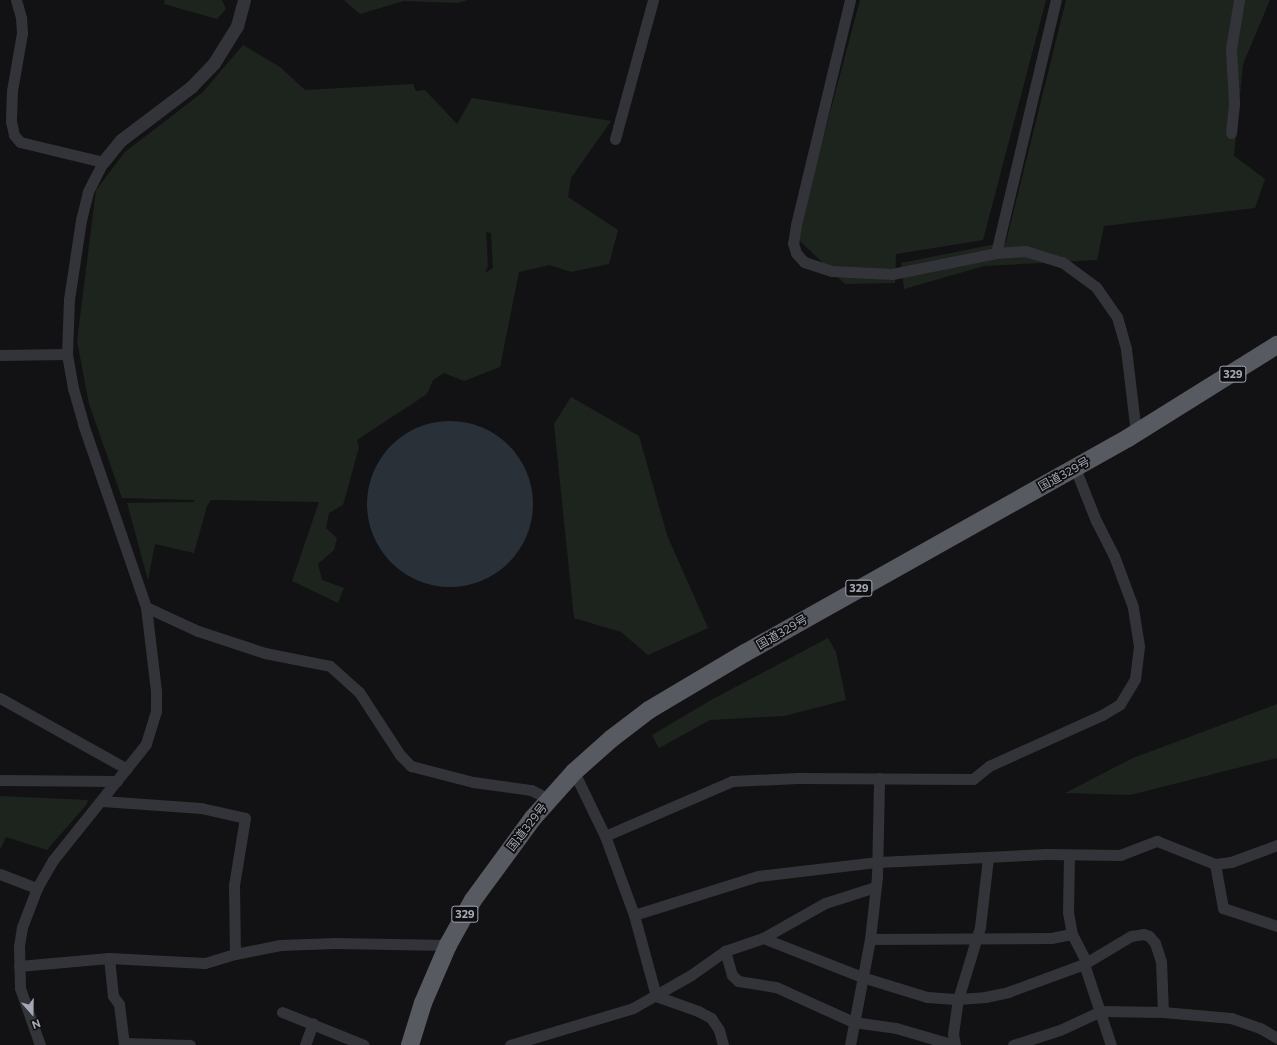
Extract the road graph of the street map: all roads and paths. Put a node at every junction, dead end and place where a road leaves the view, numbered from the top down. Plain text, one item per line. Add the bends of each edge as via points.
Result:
1 (16, 0) edge
2 (244, 0) edge
3 (653, 0) edge
4 (850, 0) edge
5 (1056, 0) edge
6 (1239, 0) edge
7 (1231, 133) dead end
8 (615, 139) dead end
9 (103, 162) junction
10 (996, 254) junction
11 (1277, 345) edge
12 (67, 354) junction
13 (0, 355) edge
14 (1136, 433) junction
15 (1075, 468) junction
16 (146, 607) junction
17 (0, 698) edge
18 (127, 769) junction
19 (574, 772) junction
20 (879, 778) junction
21 (0, 780) edge
22 (117, 781) junction
23 (549, 799) junction
24 (102, 801) junction
25 (605, 836) junction
26 (1277, 845) edge
27 (1069, 855) junction
28 (988, 858) junction
29 (878, 862) junction
30 (1215, 864) junction
31 (0, 874) edge
32 (875, 887) junction
33 (37, 888) junction
34 (634, 915) junction
35 (1277, 926) edge
36 (1072, 934) junction
37 (977, 937) junction
38 (763, 938) junction
39 (870, 938) junction
40 (448, 945) junction
41 (725, 951) junction
42 (235, 954) junction
43 (109, 958) junction
44 (1085, 963) junction
45 (19, 966) junction
46 (862, 977) junction
47 (656, 996) junction
48 (958, 999) junction
49 (1101, 1011) junction
50 (282, 1012) dead end
51 (1163, 1012) junction
52 (853, 1022) junction
53 (313, 1024) junction
54 (1277, 1038) edge
55 (40, 1045) edge
56 (190, 1045) edge
57 (305, 1045) edge
58 (364, 1045) edge
59 (410, 1045) edge
60 (510, 1045) edge
61 (723, 1045) edge
62 (850, 1045) edge
63 (954, 1045) edge
64 (1013, 1045) edge
65 (1111, 1045) edge

1 - 9 street via 22,18 22,34 12,91 11,121 14,135 20,142
2 - 9 street via 237,26 214,63 191,87 121,140
3 - 8 street
4 - 10 street via 796,225 793,243 796,253 804,262 832,271 892,274
5 - 10 street
6 - 7 street via 1231,49 1234,102
9 - 12 street via 88,192 81,220 69,299
10 - 14 street via 1025,250 1042,254 1062,262 1096,287 1116,317 1126,349
11 - 14 highway, 国道329号 / 329
12 - 13 street
12 - 16 street via 84,424
14 - 15 highway, 国道329号 / 329
15 - 19 highway, 国道329号 / 329 via 884,573 650,710
15 - 20 street via 1096,521 1114,556 1133,607 1139,646 1135,679 1126,695 1120,704 1102,715 989,766 973,779
16 - 18 street via 156,711 146,744
16 - 23 street via 198,631 265,653 330,666 359,692 400,755 412,766 473,782 537,791
17 - 18 street
18 - 22 street
19 - 23 highway, 国道329号 / 329
19 - 25 street
20 - 25 street via 732,782
20 - 29 street
21 - 22 street
22 - 24 street
23 - 40 highway, 国道329号 / 329 via 502,859
24 - 33 street via 53,860
24 - 42 street via 201,808 245,818 234,884
25 - 34 street
26 - 30 street via 1231,862
27 - 28 street
27 - 30 street via 1120,856 1157,841
27 - 36 street via 1068,912
28 - 29 street
28 - 37 street
29 - 32 street
29 - 34 street via 758,876
30 - 35 street via 1223,908
31 - 33 street
32 - 38 street via 825,903
32 - 39 street
33 - 45 street via 22,927
34 - 47 street
36 - 37 street via 1051,938
36 - 44 street
37 - 39 street
37 - 48 street
38 - 41 street
38 - 46 street
39 - 46 street
40 - 42 street via 280,945
40 - 59 highway, 国道329号 / 329 via 423,1003
41 - 47 street
41 - 52 street via 732,976 738,981 776,987
42 - 43 street via 205,962
43 - 45 street
43 - 56 street via 113,996 119,1004 124,1043
44 - 48 street via 1008,992
44 - 49 street
44 - 51 street via 1131,936 1148,936 1155,943 1161,961
45 - 55 street via 23,1000
46 - 48 street via 927,997
46 - 52 street
47 - 60 street via 632,1008
47 - 61 street via 698,1010 711,1018 719,1030
48 - 63 street
49 - 51 street
49 - 64 street via 1060,1030
49 - 65 street
50 - 53 street
51 - 54 street via 1231,1018 1260,1028
52 - 62 street
52 - 63 street via 896,1028
53 - 57 street
53 - 58 street

